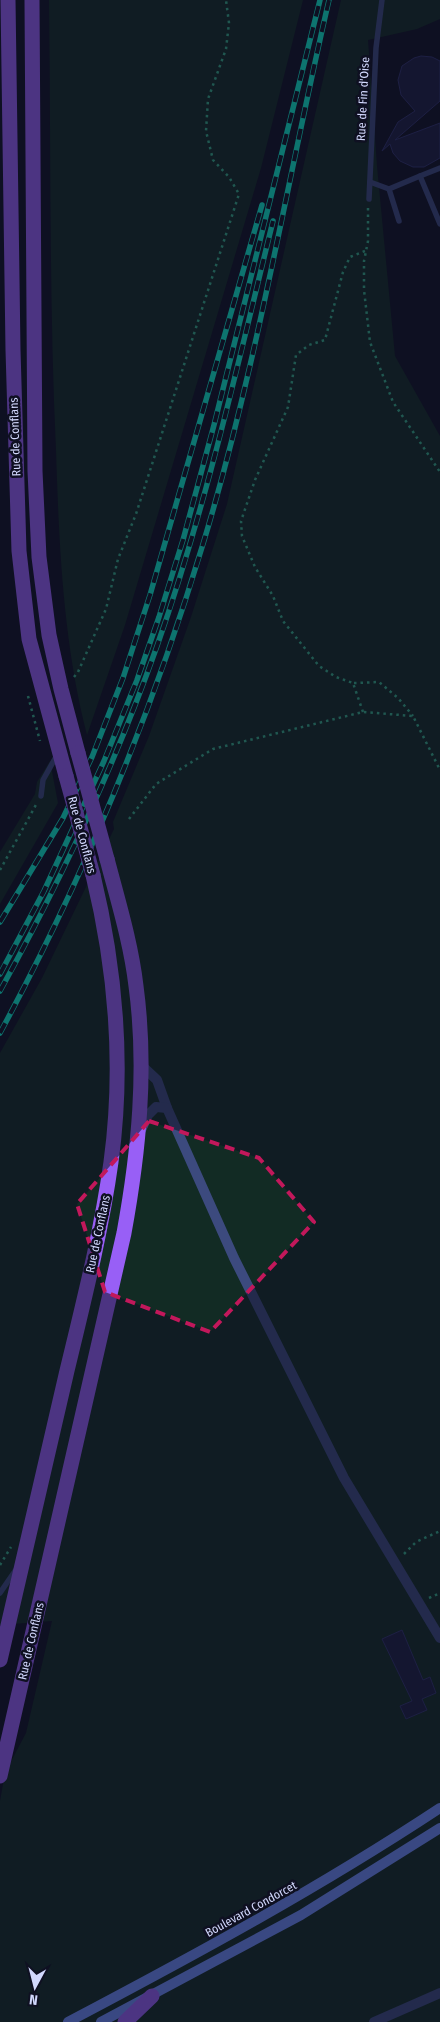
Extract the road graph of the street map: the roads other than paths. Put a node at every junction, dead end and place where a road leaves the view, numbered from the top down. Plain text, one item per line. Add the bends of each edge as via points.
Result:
1 (8, 0) edge
2 (32, 0) edge
3 (382, 0) edge
4 (440, 168) edge
5 (420, 176) junction
6 (370, 182) junction
7 (389, 189) junction
8 (369, 199) road end
9 (399, 221) dead end
10 (440, 224) edge
11 (59, 752) junction
12 (41, 796) road end
13 (141, 1065) junction
14 (167, 1108) junction
15 (138, 1137) junction
16 (23, 1559) junction
17 (0, 1593) edge
18 (440, 1638) edge
19 (0, 1660) edge
20 (0, 1776) edge
21 (440, 1808) edge
22 (440, 1828) edge
23 (440, 1993) edge
24 (152, 1996) junction
25 (68, 2022) edge
26 (101, 2022) edge
27 (125, 2022) edge
28 (374, 2022) edge

1 - 11 main road, Rue de Conflans via 19,551 29,639
2 - 13 main road, Rue de Conflans, bridge via 37,518 44,599 61,689 133,966
3 - 6 lane, Rue de Fin d'Oise via 376,48
4 - 5 lane
5 - 7 lane
5 - 10 lane
6 - 7 lane
6 - 8 lane, Rue de Fin d'Oise
7 - 9 lane
11 - 12 lane via 43,780
11 - 16 main road, Rue de Conflans, bridge via 93,875 107,940 117,1022 117,1077 112,1160 97,1242
13 - 14 street via 157,1080
13 - 15 main road, Rue de Conflans
14 - 15 street via 156,1107 152,1111
14 - 18 street via 234,1258 344,1478
15 - 20 main road, Rue de Conflans via 124,1233
16 - 17 lane
16 - 19 main road, Rue de Conflans
21 - 25 main road, Boulevard Condorcet via 292,1901
22 - 24 main road via 301,1914
23 - 28 street
24 - 26 main road
24 - 27 main road

